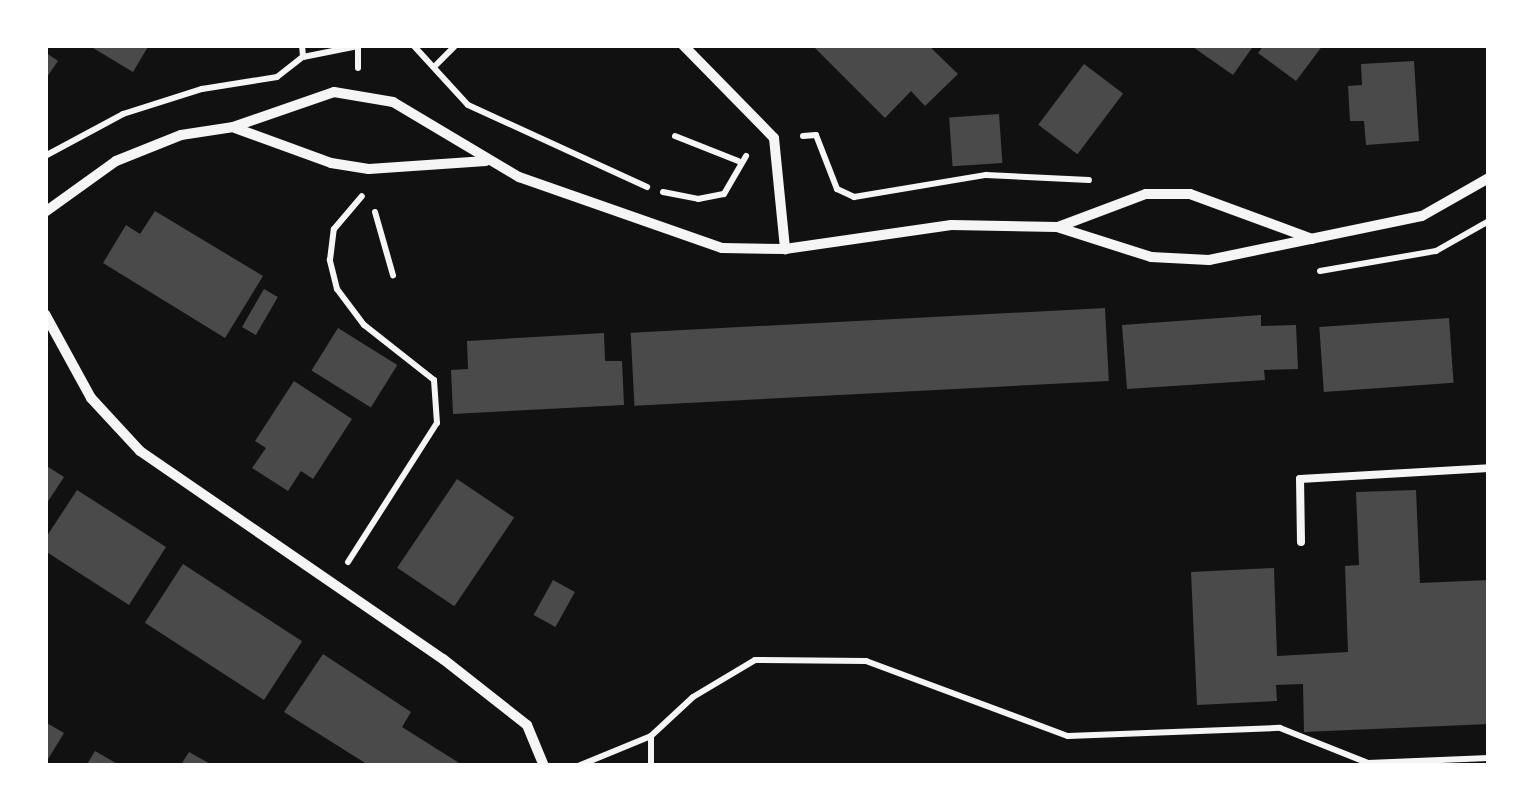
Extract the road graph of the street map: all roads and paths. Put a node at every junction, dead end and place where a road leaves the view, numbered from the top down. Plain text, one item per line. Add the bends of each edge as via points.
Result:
1 (302, 45) edge
2 (360, 45) edge
3 (412, 45) edge
4 (683, 45) edge
5 (455, 46) edge
6 (435, 66) junction
7 (357, 94) junction
8 (234, 127) junction
9 (675, 136) dead end
10 (774, 138) junction
11 (738, 161) junction
12 (487, 162) junction
13 (369, 169) junction
14 (1100, 178) dead end
15 (1489, 178) edge
16 (45, 212) edge
17 (375, 212) dead end
18 (1057, 227) junction
19 (1313, 239) junction
20 (786, 248) junction
21 (392, 275) dead end
22 (45, 314) edge
23 (1489, 468) edge
24 (1301, 542) dead end
25 (334, 584) junction
26 (650, 736) junction
27 (1489, 758) edge
28 (544, 766) edge
29 (578, 766) edge
30 (652, 766) edge

1 - 2 path via 303,58
2 - 7 path
3 - 6 path
4 - 10 street
5 - 6 path
6 - 11 path via 468,106 656,191 698,199 724,194
7 - 8 street via 312,98
7 - 12 street via 393,102
8 - 13 street via 331,163
8 - 16 street via 181,135 116,162
9 - 11 path
10 - 11 path
10 - 14 path via 816,135 836,189 854,197 986,175
10 - 20 street
12 - 13 street
12 - 20 street via 633,222 722,248
13 - 25 path via 366,191 334,230 330,260 336,288 364,325 434,380 437,423
15 - 19 street via 1422,216
17 - 21 path
18 - 19 street via 1150,258 1185,260
18 - 19 street via 1146,194 1190,194
18 - 20 street via 951,224
22 - 25 street via 91,398 140,451
23 - 24 lane via 1300,479
25 - 28 street via 527,725
26 - 27 path via 693,697 755,660 866,661 1068,736 1280,728 1368,763
26 - 29 path
26 - 30 path

